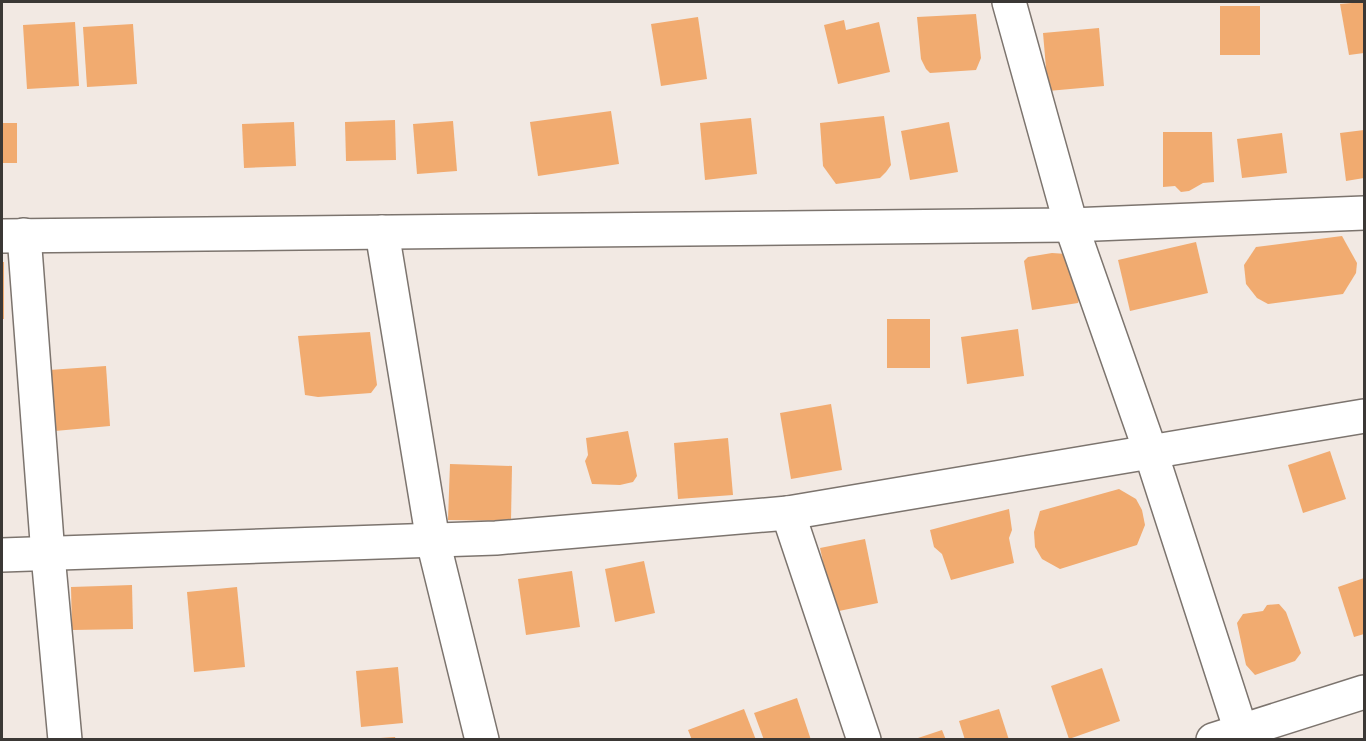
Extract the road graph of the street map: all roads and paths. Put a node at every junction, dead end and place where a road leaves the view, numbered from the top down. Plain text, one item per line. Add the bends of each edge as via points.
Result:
1 (1009, 2) edge
2 (1365, 213) edge
3 (1071, 225) junction
4 (382, 232) junction
5 (13, 236) edge
6 (1365, 416) edge
7 (1151, 453) junction
8 (788, 513) junction
9 (433, 541) junction
10 (2, 555) edge
11 (48, 555) junction
12 (1365, 692) edge
13 (1232, 737) edge
14 (65, 740) edge
15 (482, 740) edge
16 (864, 740) edge

1 - 3 street
2 - 3 street
3 - 4 street
3 - 7 street
4 - 5 street
4 - 9 street
5 - 11 street
6 - 7 street
7 - 8 street
7 - 13 street
8 - 9 street
8 - 16 street
9 - 11 street
9 - 15 street
10 - 11 street
11 - 14 street
12 - 13 street

